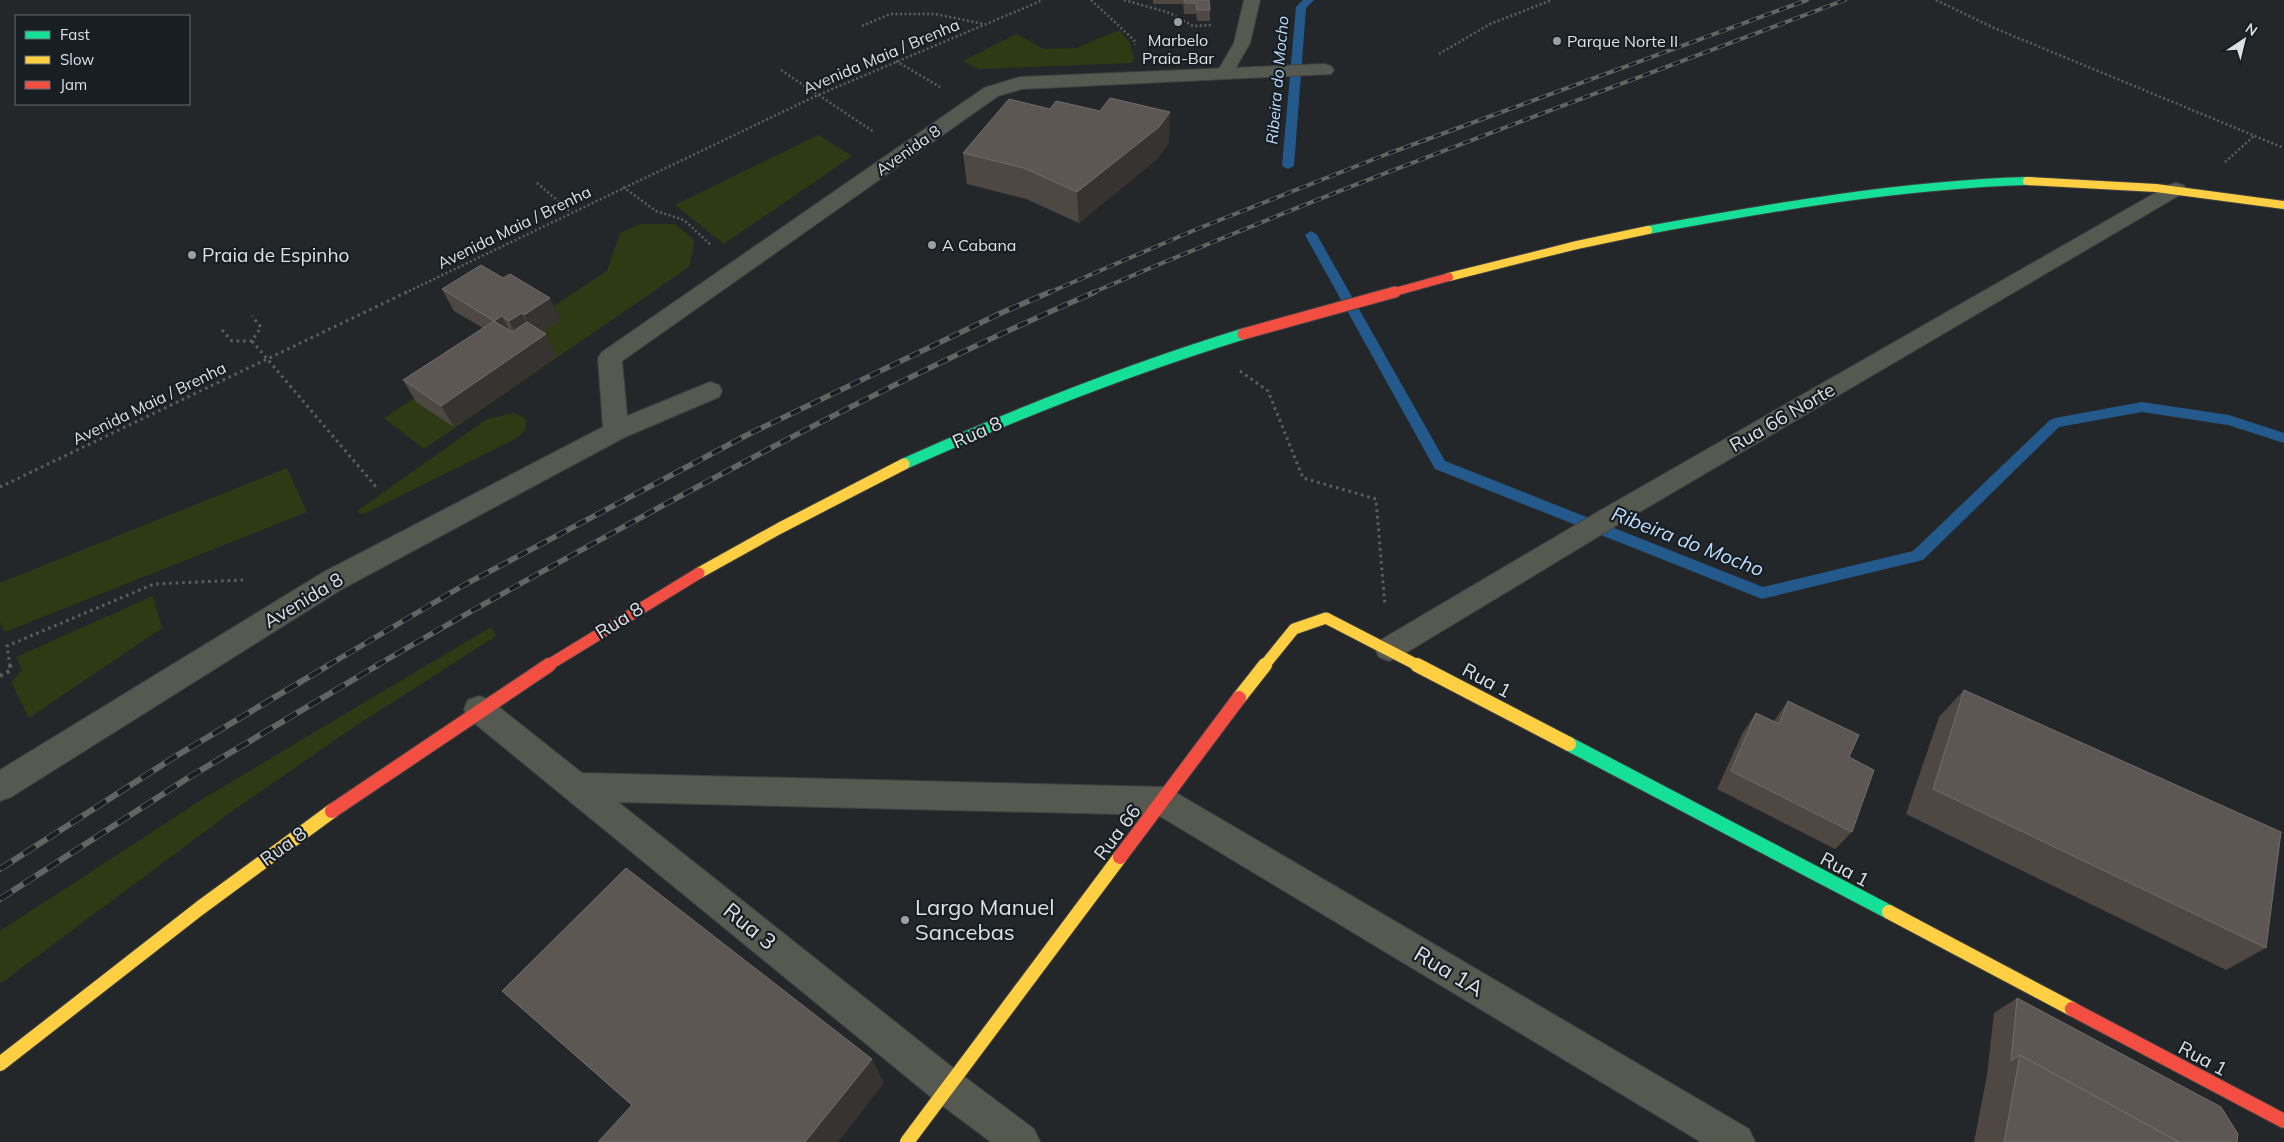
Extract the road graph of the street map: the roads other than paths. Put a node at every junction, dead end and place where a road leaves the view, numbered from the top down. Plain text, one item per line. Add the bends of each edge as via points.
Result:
1 (1252, 0) edge
2 (1324, 70) dead end
3 (1224, 74) junction
4 (2176, 189) junction
5 (2284, 205) edge
6 (710, 391) dead end
7 (616, 431) junction
8 (1389, 649) junction
9 (479, 709) junction
10 (0, 787) edge
11 (577, 787) junction
12 (1162, 801) junction
13 (0, 1064) edge
14 (949, 1088) junction
15 (2284, 1121) edge
16 (908, 1142) edge
17 (1021, 1142) edge
18 (1736, 1142) edge

1 - 3 lane via 1242,44
2 - 3 street, Avenida 8
3 - 7 street, Avenida 8 via 1020,83 990,92 610,358
4 - 5 street, Rua 8
4 - 8 street, Rua 66 Norte
4 - 9 street, Rua 8 via 2015,181 1866,192 1630,233 1520,259 1216,342 1113,376 1020,413 832,501 641,606
6 - 7 street, Avenida 8
7 - 10 street, Avenida 8 via 332,581
8 - 12 street, Rua 66 via 1326,618 1294,629
8 - 15 street, Rua 1
9 - 11 street, Rua 3
9 - 13 street, Rua 8 via 230,884
11 - 12 street
11 - 14 street, Rua 3
12 - 14 street, Rua 66
12 - 18 street, Rua 1A
14 - 16 street, Rua 66
14 - 17 street, Rua 3

